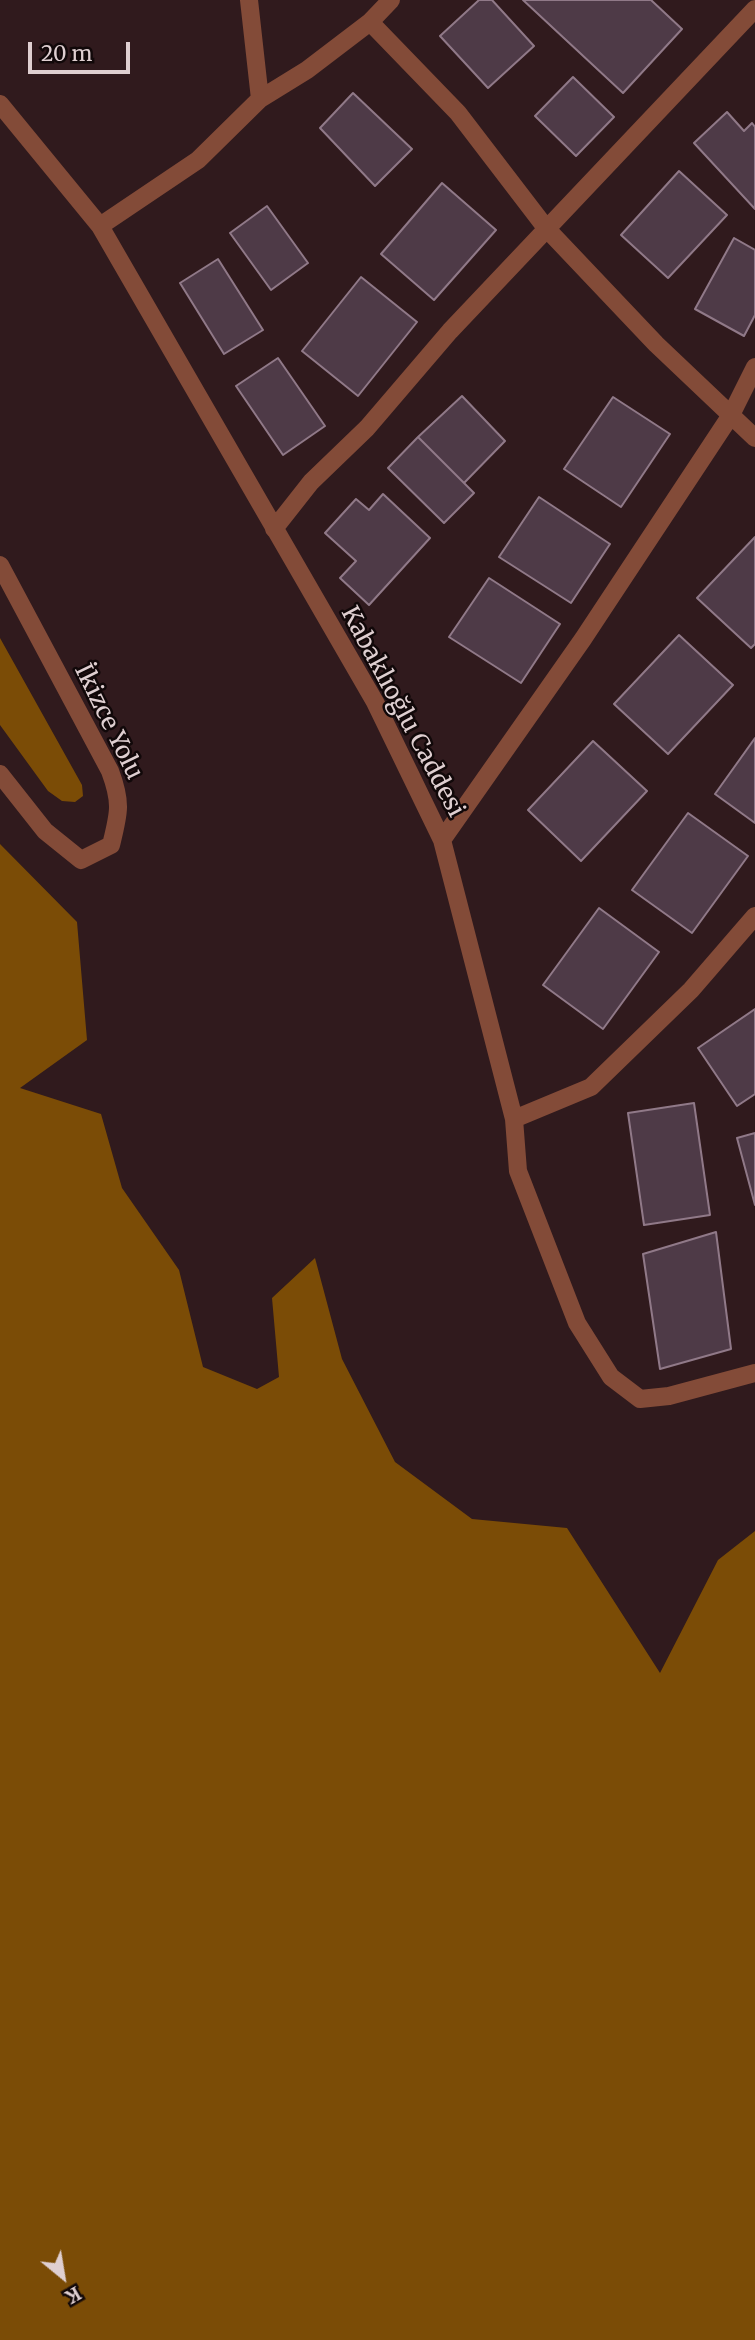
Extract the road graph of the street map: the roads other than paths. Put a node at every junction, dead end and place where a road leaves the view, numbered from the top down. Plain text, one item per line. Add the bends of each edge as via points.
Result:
1 (248, 0) edge
2 (391, 0) edge
3 (755, 9) edge
4 (370, 22) junction
5 (260, 99) junction
6 (0, 104) edge
7 (100, 226) junction
8 (546, 228) junction
9 (755, 367) edge
10 (731, 415) junction
11 (755, 438) edge
12 (274, 529) junction
13 (0, 565) edge
14 (0, 774) edge
15 (442, 840) junction
16 (755, 916) edge
17 (514, 1119) junction
18 (755, 1373) edge

1 - 5 street
2 - 4 street
3 - 8 street
4 - 5 street
4 - 8 street via 458,113
5 - 7 street via 198,160
6 - 7 street, Kabaklıoğlu Caddesi
7 - 12 street, Kabaklıoğlu Caddesi
8 - 10 street
8 - 12 street via 367,428 311,482
9 - 10 street
10 - 11 street
10 - 15 street via 583,639
12 - 15 street, Kabaklıoğlu Caddesi via 375,702
13 - 14 street, İkizce Yolu via 110,771 119,794 111,845 81,860 45,831
15 - 17 street, Kabaklıoğlu Caddesi
16 - 17 street via 691,990 591,1087
17 - 18 street, Kabaklıoğlu Caddesi via 518,1171 577,1323 611,1377 640,1399

